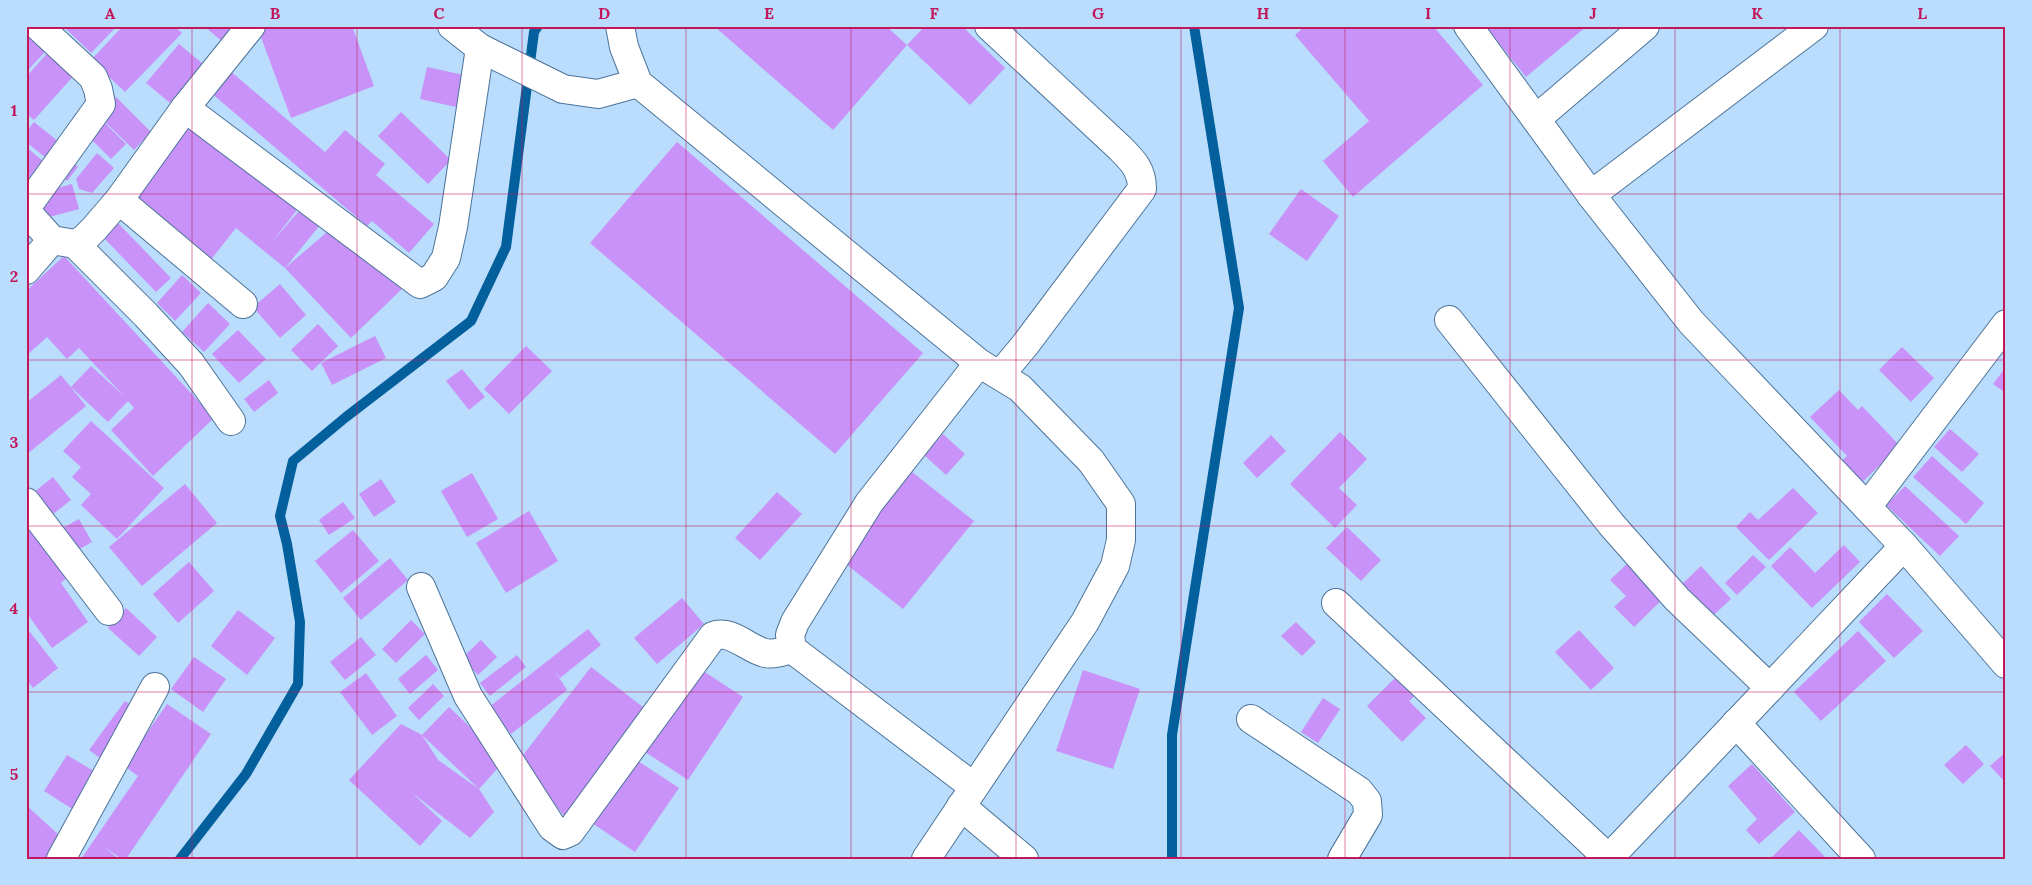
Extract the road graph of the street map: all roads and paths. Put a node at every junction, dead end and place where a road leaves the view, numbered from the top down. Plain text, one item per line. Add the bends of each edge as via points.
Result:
1 (38, 26) edge
2 (251, 26) edge
3 (452, 26) edge
4 (620, 26) edge
5 (989, 26) edge
6 (1468, 26) edge
7 (1645, 26) edge
8 (1814, 26) edge
9 (480, 48) junction
10 (638, 83) junction
11 (185, 108) junction
12 (1536, 119) junction
13 (1592, 195) junction
14 (119, 200) junction
15 (26, 209) edge
16 (63, 242) junction
17 (26, 270) edge
18 (242, 304) dead end
19 (1449, 320) dead end
20 (2006, 324) edge
21 (990, 369) junction
22 (231, 421) dead end
23 (26, 502) edge
24 (1867, 507) junction
25 (1904, 546) junction
26 (421, 587) dead end
27 (1336, 602) dead end
28 (109, 611) dead end
29 (792, 649) junction
30 (2006, 664) edge
31 (155, 686) dead end
32 (1770, 688) junction
33 (1251, 719) dead end
34 (1736, 723) junction
35 (967, 797) junction
36 (1614, 857) edge
37 (62, 859) edge
38 (926, 859) edge
39 (1024, 859) edge
40 (1342, 859) edge
41 (1861, 859) edge

1 - 15 street via 93,77 101,104
2 - 11 street
3 - 9 street
4 - 10 street via 624,47
5 - 21 street via 1138,166 1142,180 1142,189 1025,345
6 - 12 street
7 - 12 street
8 - 13 street
9 - 10 street via 563,89 598,94
9 - 11 street via 446,258 434,277 420,284
10 - 21 street
11 - 14 street
12 - 13 street
13 - 24 street via 1691,322
14 - 16 street via 84,239
14 - 18 street
15 - 16 street
16 - 17 street
16 - 22 street via 146,315 191,364
19 - 32 street via 1611,524 1677,599
20 - 24 street
21 - 29 street via 869,502 795,622 790,635
21 - 35 street via 1025,393 1092,461 1120,504 1121,540 1115,566 1085,622
23 - 28 street
24 - 25 street
25 - 30 street
25 - 32 street
26 - 29 street via 468,696 552,827 563,835 570,832 714,636 728,636 764,653
27 - 36 street
29 - 35 street
31 - 37 street
32 - 34 street
33 - 40 street via 1359,791 1367,801 1368,815
34 - 36 street
34 - 41 street
35 - 38 street
35 - 39 street

